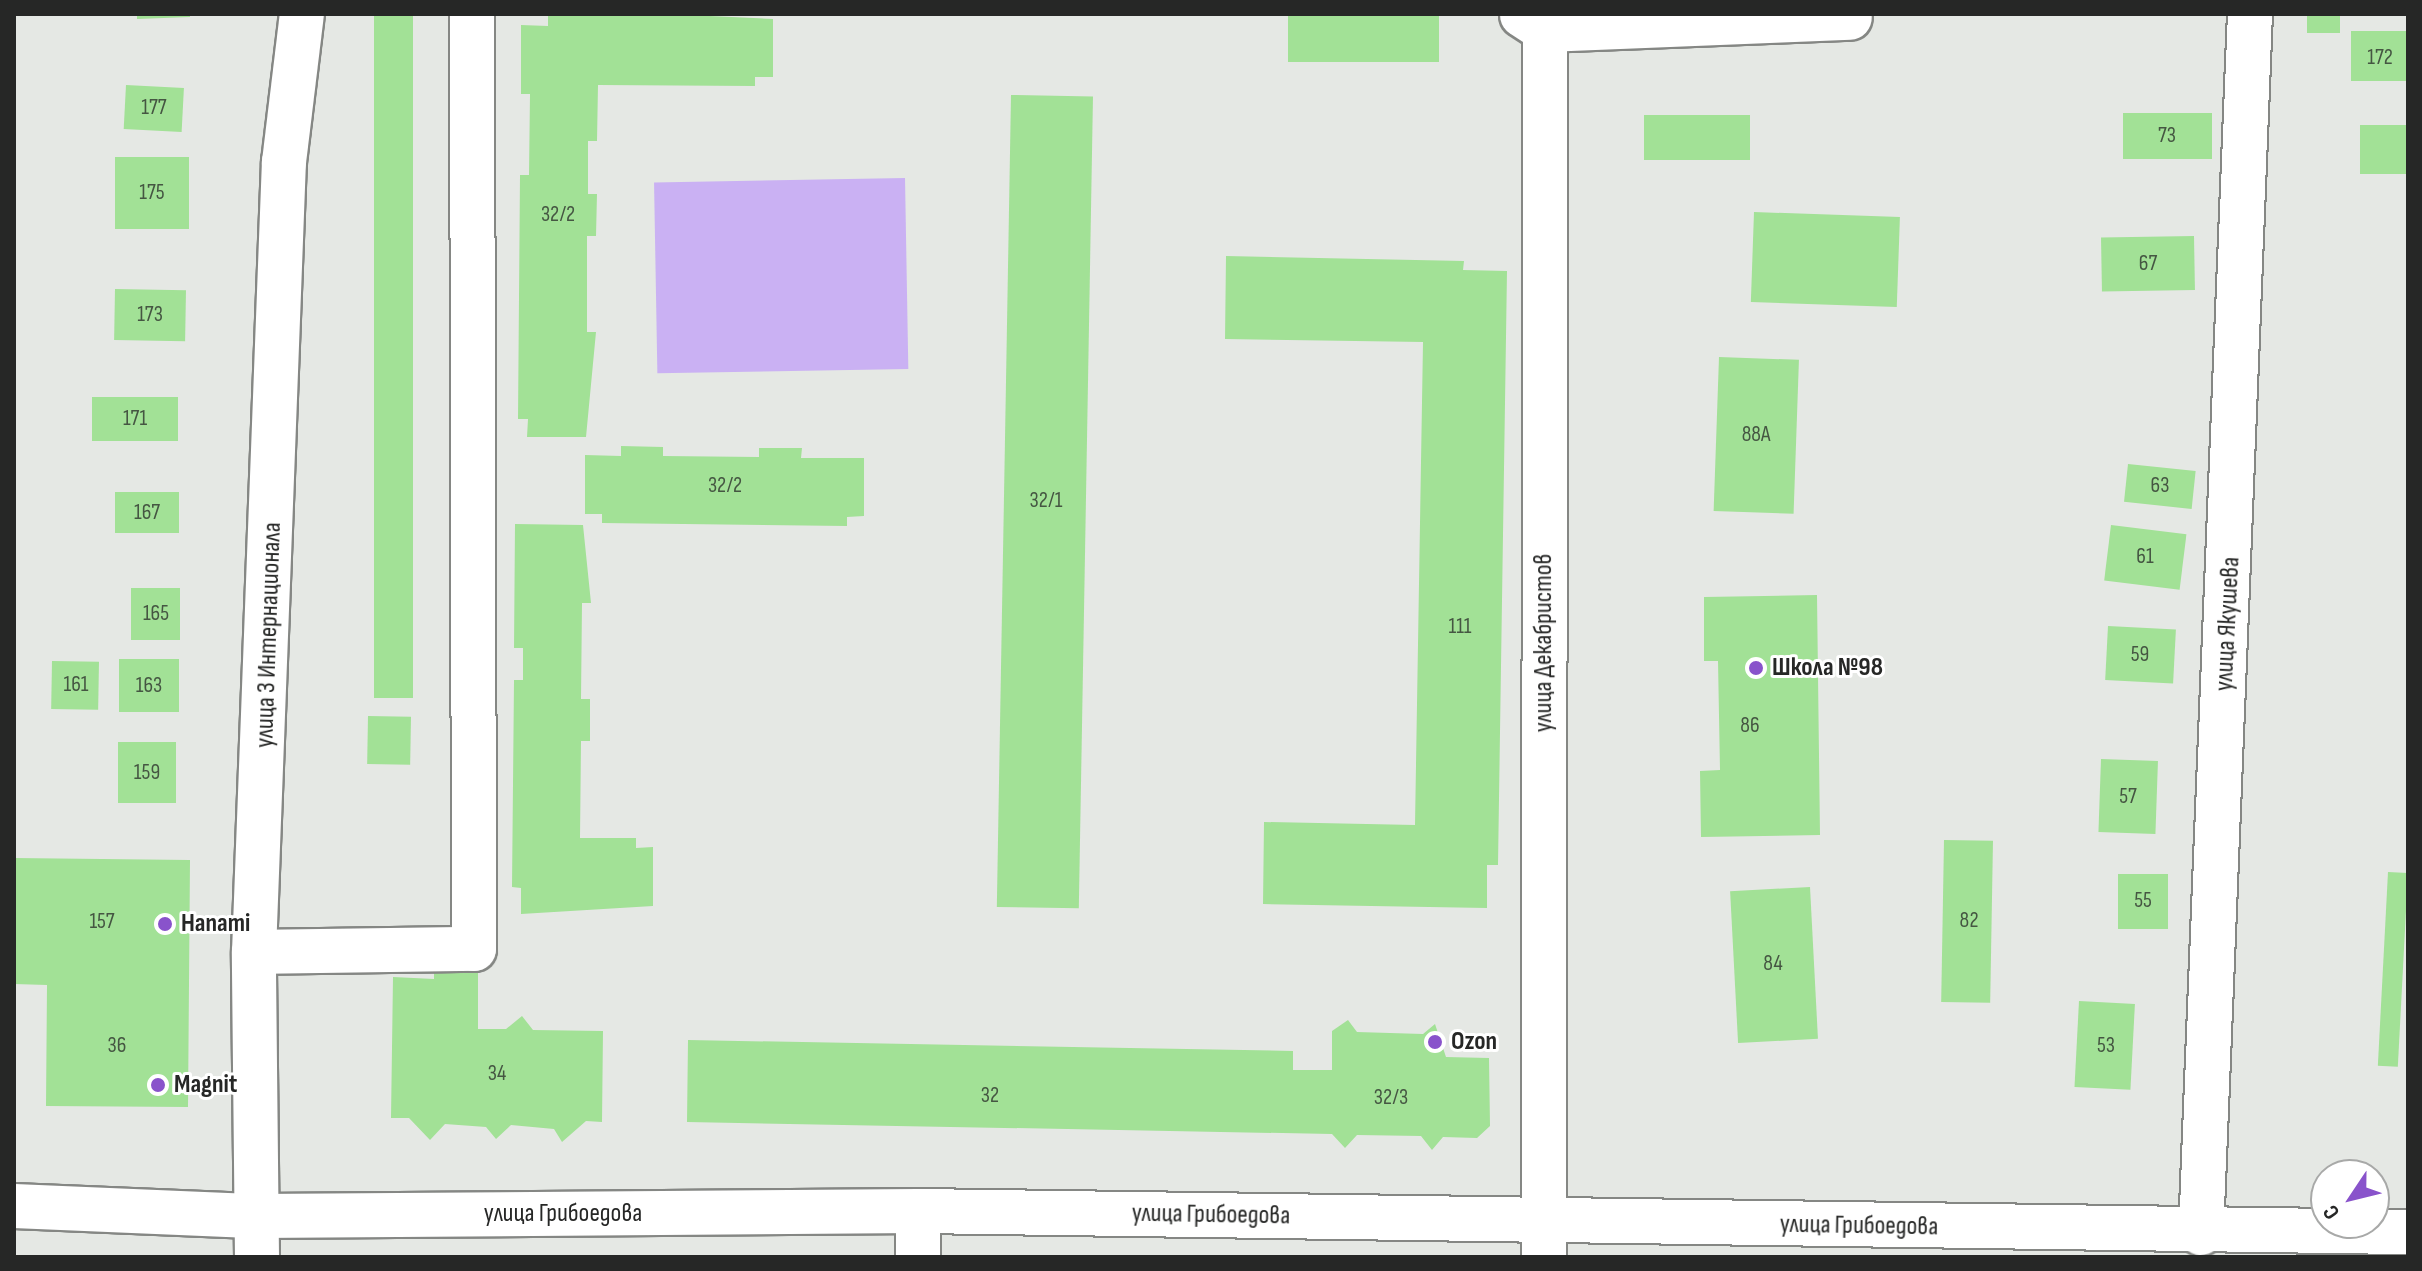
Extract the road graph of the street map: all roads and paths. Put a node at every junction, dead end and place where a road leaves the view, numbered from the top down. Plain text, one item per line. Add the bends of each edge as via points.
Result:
1 (302, 14) edge
2 (472, 14) edge
3 (2250, 14) edge
4 (1850, 18) dead end
5 (1532, 22) edge
6 (254, 952) junction
7 (14, 1206) edge
8 (918, 1211) junction
9 (2408, 1232) edge
10 (2201, 1233) junction
11 (257, 1236) edge
12 (1544, 1238) edge
13 (2003, 1243) edge
14 (2150, 1244) edge
15 (918, 1257) edge

1 - 6 street, улица 3 Интернационала via 284,162
2 - 6 street via 474,949
3 - 10 street, улица Якушева
4 - 5 street
5 - 12 street, улица Декабристов
6 - 11 street, улица 3 Интернационала
7 - 11 street, улица Грибоедова
8 - 11 street, улица Грибоедова
8 - 12 street, улица Грибоедова
8 - 15 street
9 - 10 street, улица Грибоедова
10 - 14 street, улица Грибоедова
12 - 13 street, улица Грибоедова
13 - 14 street, улица Грибоедова

